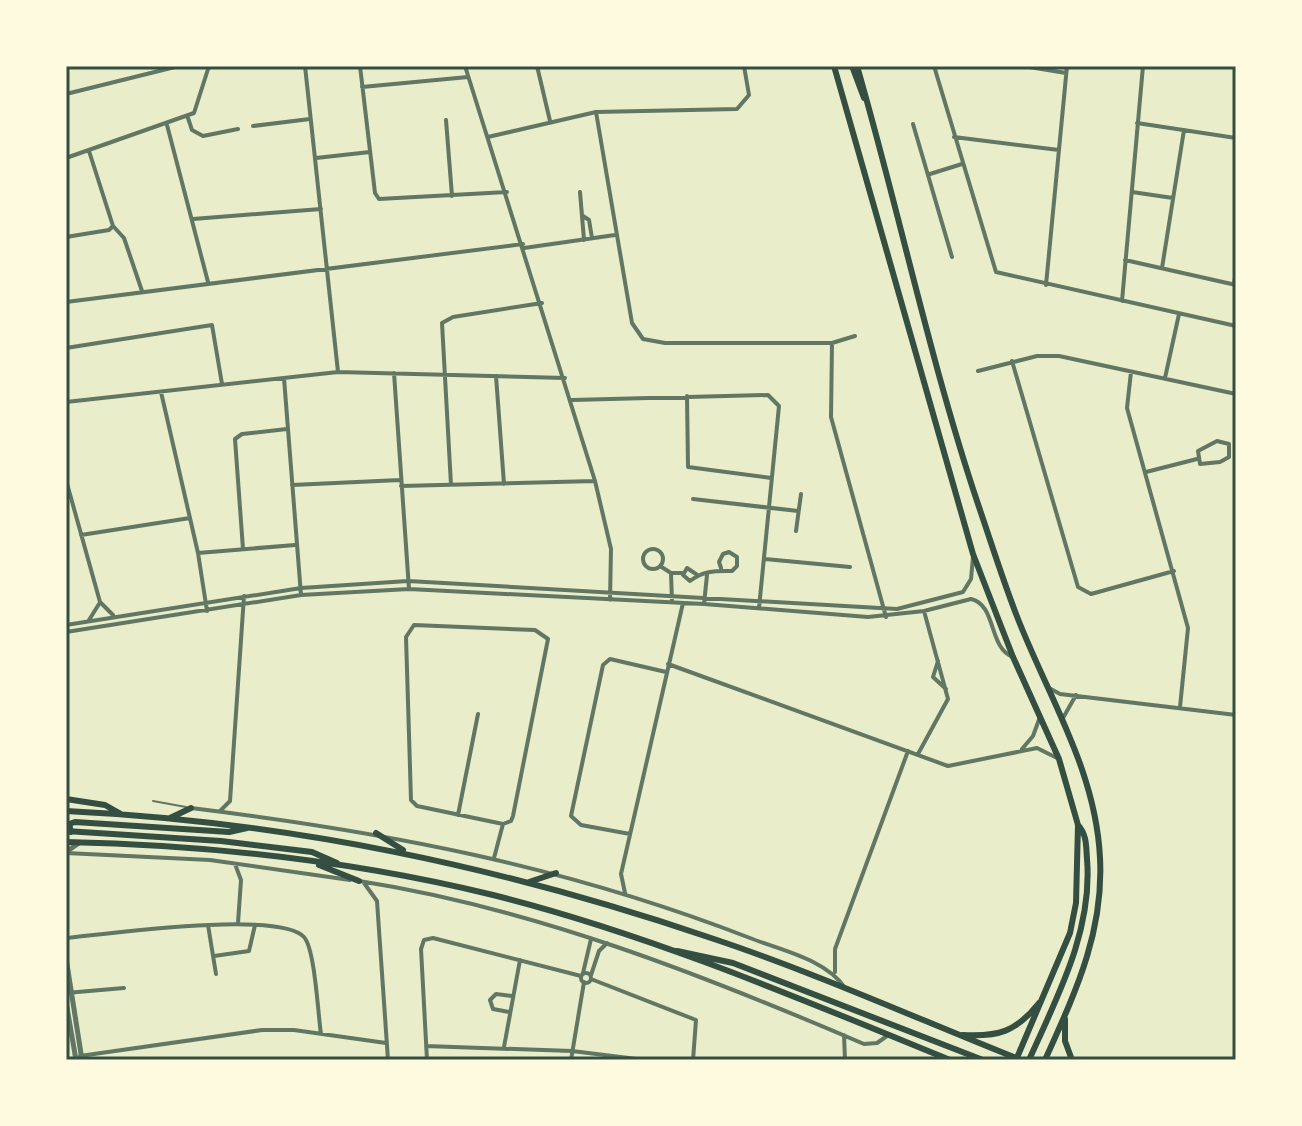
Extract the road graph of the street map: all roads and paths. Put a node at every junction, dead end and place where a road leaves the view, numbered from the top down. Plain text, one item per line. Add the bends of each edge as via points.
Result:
1 (179, 66) edge
2 (209, 66) edge
3 (305, 66) edge
4 (360, 66) edge
5 (465, 66) edge
6 (537, 66) edge
7 (744, 66) edge
8 (834, 66) edge
9 (934, 66) edge
10 (1023, 66) edge
11 (1067, 66) edge
12 (1143, 66) edge
13 (857, 67) edge
14 (1066, 73) junction
15 (468, 77) junction
16 (362, 87) junction
17 (66, 94) edge
18 (596, 112) junction
19 (188, 117) junction
20 (310, 119) junction
21 (446, 120) dead end
22 (550, 121) junction
23 (1137, 123) junction
24 (167, 124) junction
25 (913, 124) dead end
26 (253, 126) dead end
27 (238, 129) dead end
28 (1184, 130) junction
29 (488, 137) junction
30 (954, 137) junction
31 (1236, 138) edge
32 (1059, 150) junction
33 (89, 151) junction
34 (370, 152) junction
35 (66, 158) edge
36 (316, 158) junction
37 (962, 164) junction
38 (930, 174) junction
39 (507, 192) junction
40 (580, 192) dead end
41 (1131, 192) junction
42 (452, 196) junction
43 (1173, 198) junction
44 (321, 209) junction
45 (583, 216) junction
46 (193, 219) junction
47 (113, 226) junction
48 (615, 235) junction
49 (66, 237) edge
50 (592, 238) junction
51 (584, 240) junction
52 (524, 246) junction
53 (952, 257) dead end
54 (1124, 259) junction
55 (328, 268) junction
56 (1162, 268) junction
57 (1236, 272) edge
58 (208, 282) junction
59 (1235, 284) edge
60 (1046, 285) junction
61 (142, 291) junction
62 (1122, 301) junction
63 (66, 302) edge
64 (542, 303) junction
65 (1179, 314) junction
66 (1236, 326) edge
67 (855, 336) dead end
68 (832, 343) junction
69 (66, 348) edge
70 (1012, 361) junction
71 (978, 371) dead end
72 (338, 372) junction
73 (1131, 372) junction
74 (394, 373) junction
75 (445, 375) junction
76 (496, 376) junction
77 (284, 378) junction
78 (565, 378) junction
79 (1164, 379) junction
80 (222, 384) junction
81 (161, 392) junction
82 (1236, 394) edge
83 (687, 396) junction
84 (572, 400) junction
85 (66, 402) edge
86 (288, 429) junction
87 (1197, 459) junction
88 (1146, 472) junction
89 (771, 478) junction
90 (66, 480) edge
91 (595, 481) junction
92 (401, 483) junction
93 (504, 484) junction
94 (292, 485) junction
95 (451, 485) junction
96 (801, 494) dead end
97 (693, 499) dead end
98 (769, 507) junction
99 (798, 511) junction
100 (190, 518) junction
101 (796, 531) dead end
102 (81, 535) junction
103 (296, 545) junction
104 (243, 549) junction
105 (198, 553) junction
106 (973, 554) junction
107 (764, 559) junction
108 (660, 566) junction
109 (850, 567) dead end
110 (721, 568) junction
111 (1174, 571) junction
112 (671, 573) junction
113 (683, 573) junction
114 (696, 574) junction
115 (707, 574) junction
116 (408, 581) junction
117 (301, 588) junction
118 (409, 589) junction
119 (611, 592) junction
120 (301, 595) junction
121 (672, 595) junction
122 (244, 596) junction
123 (705, 597) junction
124 (610, 600) junction
125 (760, 600) junction
126 (100, 602) junction
127 (672, 602) junction
128 (205, 603) junction
129 (683, 603) junction
130 (244, 604) junction
131 (704, 604) junction
132 (180, 607) junction
133 (759, 608) junction
134 (882, 609) junction
135 (207, 611) junction
136 (924, 611) junction
137 (182, 615) junction
138 (115, 616) junction
139 (886, 617) junction
140 (88, 621) junction
141 (66, 625) edge
142 (66, 632) edge
143 (1013, 657) junction
144 (938, 661) junction
145 (668, 664) junction
146 (666, 672) junction
147 (1047, 686) junction
148 (946, 689) junction
149 (1076, 695) junction
150 (1180, 707) junction
151 (478, 714) dead end
152 (1040, 715) junction
153 (1236, 715) edge
154 (1062, 719) junction
155 (1022, 749) junction
156 (908, 751) junction
157 (918, 754) junction
158 (1059, 759) junction
159 (66, 799) edge
160 (153, 801) dead end
161 (230, 801) junction
162 (191, 808) junction
163 (66, 811) edge
164 (220, 811) junction
165 (121, 814) junction
166 (243, 814) junction
167 (458, 815) junction
168 (170, 818) junction
169 (503, 824) junction
170 (1078, 825) junction
171 (250, 827) junction
172 (69, 831) edge
173 (376, 833) junction
174 (630, 834) junction
175 (66, 842) edge
176 (79, 843) junction
177 (66, 852) edge
178 (406, 852) junction
179 (494, 858) junction
180 (309, 861) junction
181 (235, 864) junction
182 (340, 865) junction
183 (254, 867) junction
184 (556, 873) junction
185 (621, 874) junction
186 (241, 880) junction
187 (359, 881) junction
188 (527, 883) junction
189 (389, 886) junction
190 (608, 888) junction
191 (625, 893) junction
192 (377, 901) junction
193 (238, 923) junction
194 (210, 925) junction
195 (256, 926) junction
196 (66, 938) edge
197 (591, 939) junction
198 (607, 943) junction
199 (662, 949) junction
200 (214, 956) junction
201 (66, 958) edge
202 (520, 960) junction
203 (216, 974) dead end
204 (582, 975) junction
205 (835, 975) junction
206 (591, 977) junction
207 (584, 982) junction
208 (124, 988) dead end
209 (846, 990) junction
210 (69, 994) edge
211 (1046, 994) junction
212 (512, 996) junction
213 (66, 1002) edge
214 (509, 1012) junction
215 (1065, 1015) junction
216 (321, 1034) junction
217 (956, 1034) junction
218 (844, 1035) junction
219 (887, 1036) junction
220 (860, 1042) junction
221 (386, 1043) junction
222 (426, 1046) junction
223 (504, 1047) junction
224 (572, 1051) junction
225 (847, 1052) junction
226 (79, 1058) edge
227 (946, 1059) edge
228 (388, 1060) edge
229 (427, 1060) edge
230 (571, 1060) edge
231 (645, 1060) edge
232 (693, 1060) edge
233 (845, 1060) edge
234 (983, 1060) edge
235 (1018, 1060) edge
236 (1029, 1060) edge
237 (1045, 1060) edge
238 (1072, 1060) edge

1 - 17 street
2 - 19 street via 198,109
3 - 20 street
4 - 16 street
5 - 15 street
6 - 22 street
7 - 18 street via 749,95 737,109
8 - 106 main road
9 - 30 street
10 - 14 street
11 - 14 street
12 - 23 street
13 - 147 main road via 860,94 867,101 977,501
14 - 32 street
15 - 16 street
15 - 29 street
16 - 34 street
18 - 22 street
18 - 48 street
19 - 24 street
19 - 27 street via 192,130 203,136
20 - 26 street
20 - 36 street
21 - 42 street
22 - 29 street
23 - 28 street
23 - 41 street
24 - 33 street
24 - 46 street
25 - 38 street
28 - 31 street
28 - 43 street
29 - 39 street
30 - 32 street
30 - 37 street
32 - 60 street
33 - 35 street
33 - 47 street
34 - 36 street
34 - 42 street via 375,193 382,201
36 - 44 street
37 - 38 street
37 - 60 street via 992,268 1000,275
38 - 53 street
39 - 42 street
39 - 52 street
40 - 45 street
41 - 43 street
41 - 54 street
43 - 56 street
44 - 46 street
44 - 55 street
45 - 50 street via 589,220
45 - 51 street
46 - 58 street
47 - 49 street
47 - 61 street via 124,238
48 - 50 street
48 - 68 street via 632,323 643,339
50 - 51 street
51 - 52 street
52 - 55 street
52 - 64 street
54 - 56 street
54 - 62 street
55 - 58 street
55 - 72 street
56 - 59 street
57 - 59 street
58 - 61 street
60 - 62 street
61 - 63 street
62 - 65 street
64 - 75 street via 447,319 441,331
64 - 78 street
65 - 66 street
65 - 79 street
67 - 68 street
68 - 134 street via 831,417
69 - 80 street via 212,325
70 - 71 street
70 - 73 street via 1059,356
70 - 111 street via 1078,587 1091,594
72 - 74 street
72 - 77 street
73 - 79 street
73 - 88 street via 1127,408
74 - 75 street
74 - 92 street
75 - 76 street
75 - 95 street
76 - 78 street
76 - 93 street
77 - 80 street
77 - 86 street
78 - 84 street
79 - 82 street
80 - 81 street
81 - 85 street
81 - 100 street
83 - 84 street
83 - 89 street via 688,467
83 - 89 street via 776,399
84 - 91 street
86 - 94 street
86 - 104 street via 235,439
87 - 87 street via 1205,465 1220,462 1229,457 1230,447 1217,441 1200,449
87 - 88 street
88 - 111 street
89 - 98 street
90 - 102 street
91 - 93 street
91 - 119 street via 611,549
92 - 94 street
92 - 95 street
92 - 116 street
93 - 95 street
94 - 103 street
96 - 99 street
97 - 98 street
98 - 99 street
98 - 107 street
99 - 101 street
100 - 102 street
100 - 105 street
102 - 126 street
103 - 104 street
103 - 117 street
104 - 105 street
105 - 128 street
106 - 134 street via 971,579 963,592
106 - 143 main road
107 - 109 street
107 - 125 street
108 - 108 street via 659,552 645,553 645,565
108 - 112 street
110 - 110 street via 732,571 737,557 723,554
110 - 115 street
111 - 150 street via 1188,628
112 - 113 street
112 - 121 street
113 - 114 street via 690,568
113 - 114 street via 690,581
114 - 115 street
115 - 123 street
116 - 117 street
116 - 118 street
116 - 119 street
117 - 120 street
117 - 122 street
118 - 120 street
118 - 124 street
119 - 121 street
119 - 124 street
120 - 130 street
121 - 123 street
121 - 127 street
122 - 128 street
122 - 130 street
123 - 125 street
123 - 131 street
124 - 127 street
125 - 133 street
125 - 134 street
126 - 138 street
126 - 140 street
127 - 129 street
128 - 132 street
128 - 135 street
129 - 131 street
129 - 145 street
130 - 135 street
130 - 161 street
131 - 133 street
132 - 137 street
132 - 138 street
133 - 139 street
134 - 139 street
135 - 137 street
136 - 139 street
136 - 143 street via 977,601 984,606 1002,651
136 - 144 street
137 - 142 street
138 - 140 street
140 - 141 street
143 - 152 main road
144 - 148 street
144 - 148 street via 933,677
145 - 146 street
145 - 156 street
146 - 174 street
146 - 174 street via 610,659 603,665 571,816 581,825
147 - 149 street
147 - 154 main road
148 - 157 street via 947,703
149 - 150 street
149 - 154 street
150 - 153 street
151 - 167 street
152 - 155 street
152 - 158 main road
154 - 215 main road via 1094,808 1100,858 1097,928
155 - 157 street via 948,766
155 - 158 street via 1037,748
156 - 157 street
156 - 205 street via 835,949
158 - 170 main road
159 - 165 main road via 105,805
160 - 162 lane
161 - 164 street
161 - 166 street
162 - 164 street
162 - 168 main road
163 - 165 main road
164 - 166 street
165 - 168 main road
166 - 173 street
167 - 169 street
167 - 169 street via 417,806 410,795 407,632 420,624 535,630 546,634 548,644 513,816
168 - 171 main road
169 - 179 street
170 - 211 main road via 1076,903 1062,960
170 - 236 main road via 1085,832 1088,871 1078,939
171 - 172 main road via 229,832 75,822
171 - 178 main road
172 - 182 main road via 312,852
173 - 178 main road
173 - 179 street
174 - 185 street
175 - 176 main road
176 - 177 street
176 - 180 main road
177 - 181 street
178 - 188 main road
179 - 184 street
180 - 182 main road
180 - 187 main road
181 - 183 street
181 - 186 street
182 - 199 main road via 494,896
183 - 186 street
183 - 187 street
184 - 188 main road
184 - 190 street
185 - 190 street
185 - 191 street
186 - 193 street
187 - 189 street
187 - 192 street
188 - 209 main road via 714,939
189 - 192 street
189 - 197 street
190 - 191 street
191 - 205 street
192 - 221 street
193 - 194 street
193 - 195 street
194 - 196 street
194 - 200 street
195 - 200 street via 248,952
195 - 216 street via 296,932 306,941
197 - 198 street
197 - 204 street
198 - 206 street
198 - 218 street
199 - 219 main road
199 - 234 main road via 733,963
200 - 203 street
201 - 210 street
202 - 204 street
202 - 212 street
202 - 222 street via 424,940
204 - 206 street
204 - 207 street
205 - 209 street
206 - 207 street
206 - 232 street via 696,1020
207 - 224 street
208 - 210 street
209 - 217 main road
210 - 226 street
211 - 217 main road via 1009,1032
211 - 235 main road
212 - 214 street
212 - 214 street via 496,994 490,1000 493,1009
213 - 226 street
214 - 223 street
215 - 237 main road
215 - 238 main road
216 - 221 street
216 - 226 street via 262,1030
217 - 235 main road
218 - 220 street
218 - 225 street
219 - 220 street via 873,1044
219 - 227 main road
220 - 225 street
221 - 228 street
222 - 223 street
222 - 229 street
223 - 224 street
224 - 230 street
224 - 231 street
225 - 233 street

